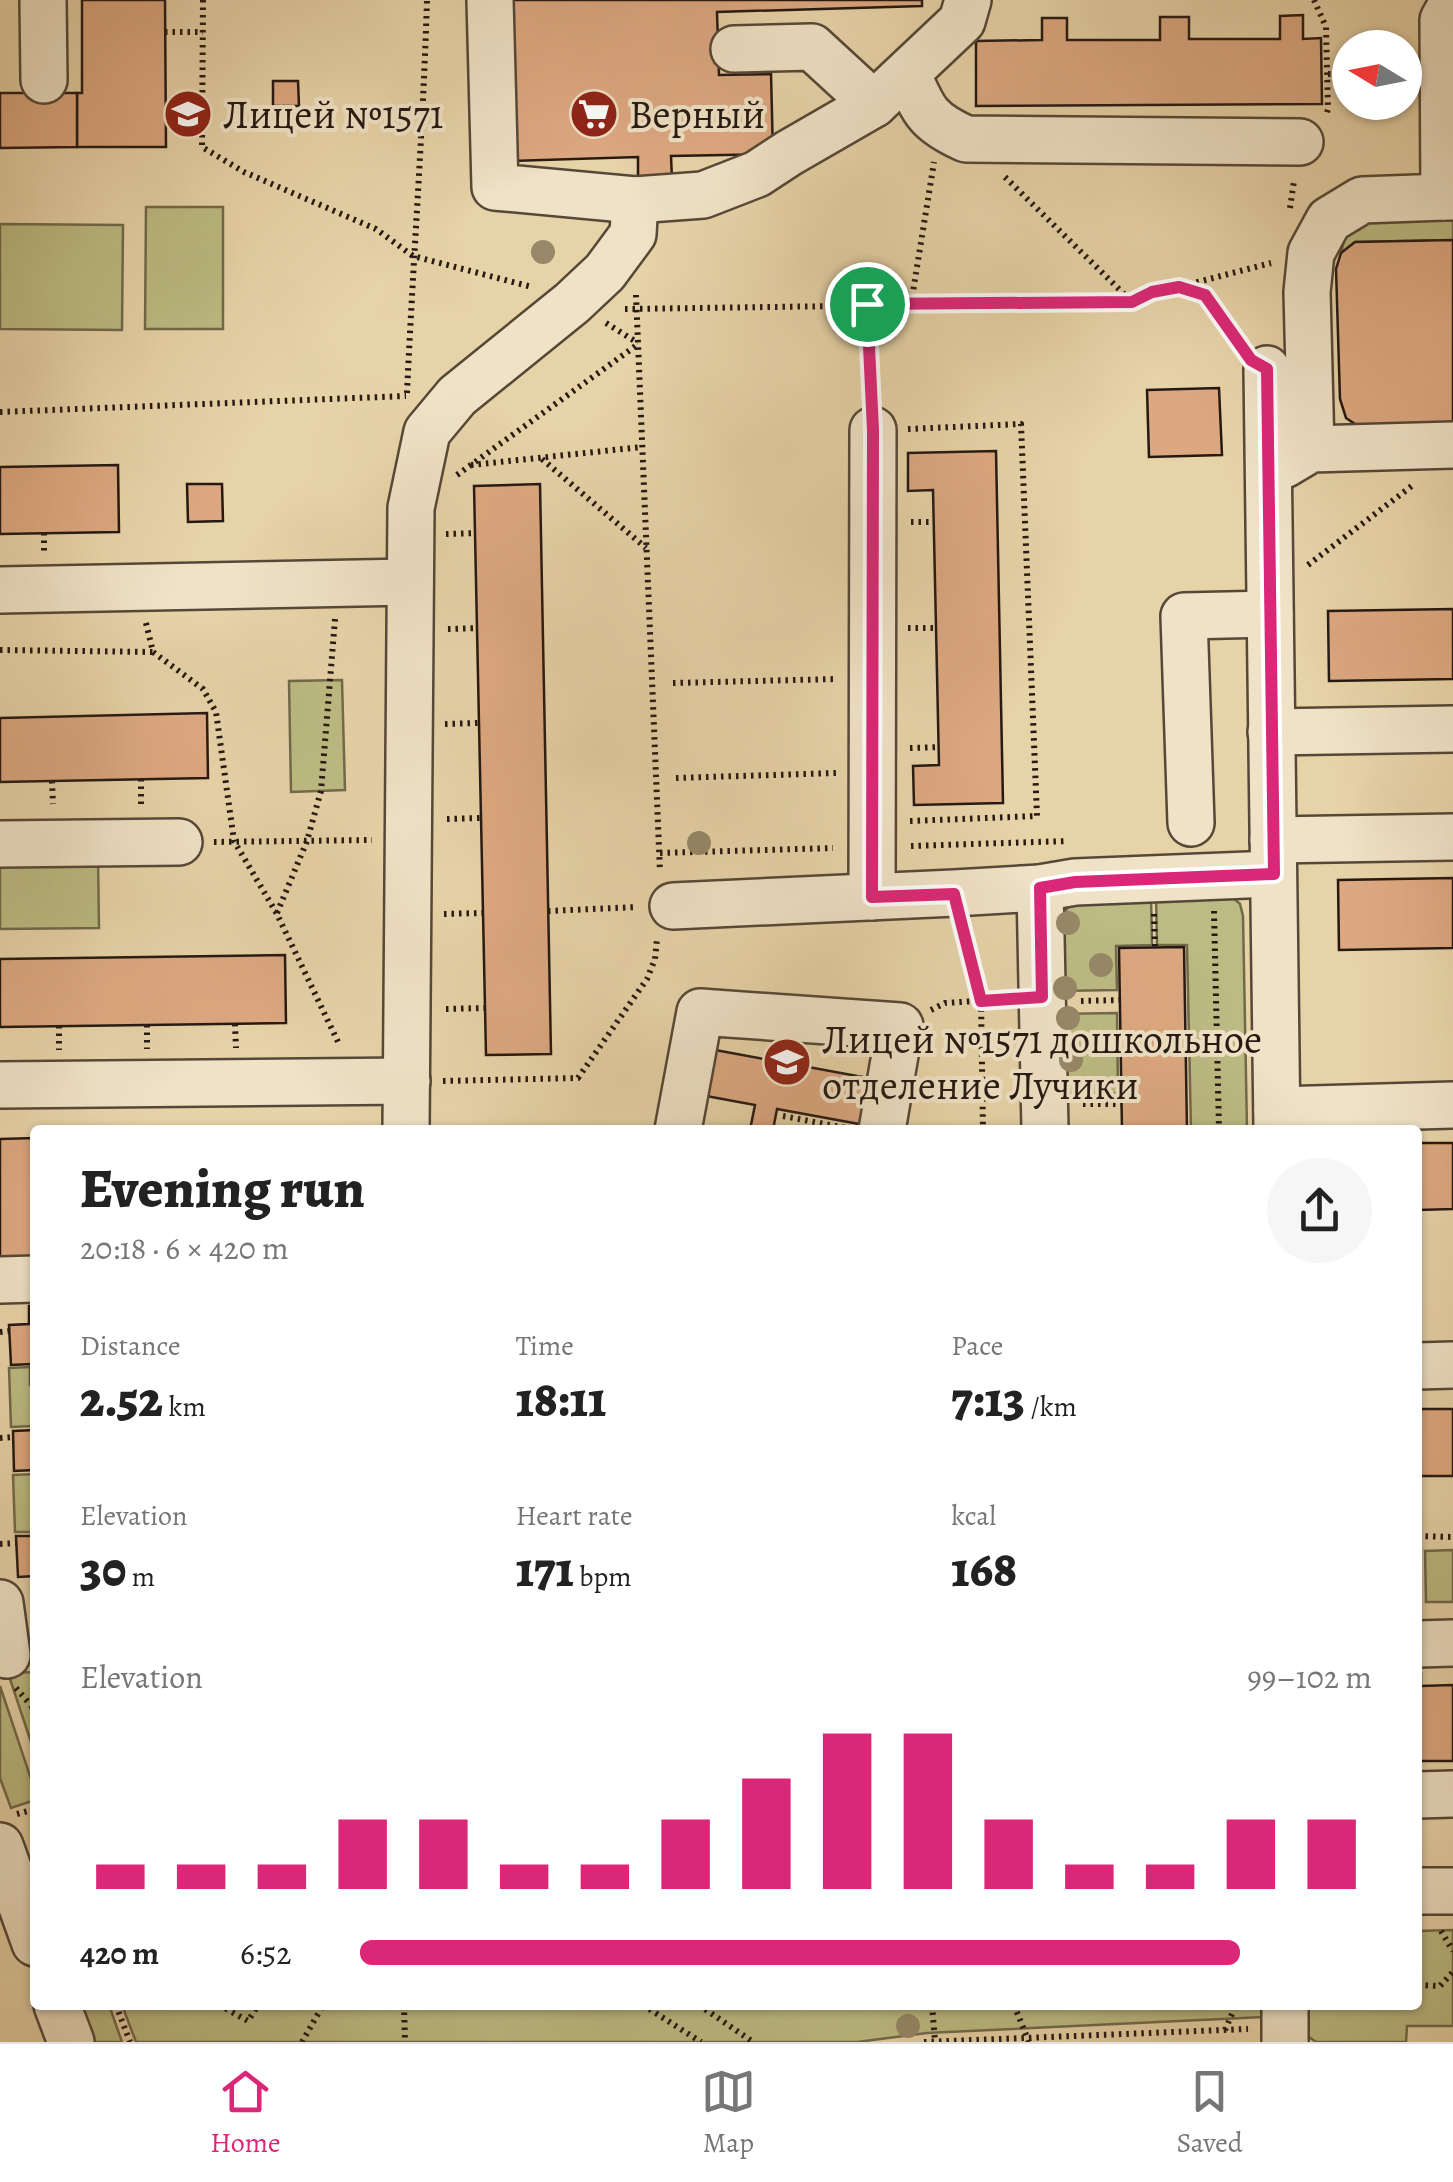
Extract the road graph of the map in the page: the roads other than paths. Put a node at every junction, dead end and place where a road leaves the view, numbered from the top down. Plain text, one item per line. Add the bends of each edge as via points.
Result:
1 (42, 0) edge
2 (490, 0) edge
3 (968, 0) edge
4 (1453, 2) edge
5 (734, 49) dead end
6 (908, 74) junction
7 (44, 80) dead end
8 (874, 104) junction
9 (1448, 137) edge
10 (1300, 142) road end
11 (1449, 197) edge
12 (636, 200) junction
13 (1267, 369) road end
14 (873, 430) road end
15 (1453, 446) edge
16 (1311, 449) junction
17 (1268, 474) junction
18 (410, 582) junction
19 (0, 590) edge
20 (1270, 605) junction
21 (1453, 728) edge
22 (1271, 732) junction
23 (1191, 824) dead end
24 (1453, 837) edge
25 (179, 842) road end
26 (0, 844) edge
27 (1273, 858) junction
28 (1040, 888) junction
29 (872, 897) junction
30 (659, 912) road end
31 (406, 1081) junction
32 (0, 1085) edge
33 (1453, 1106) edge
34 (1277, 1120) edge
35 (406, 1125) edge
36 (679, 1125) edge
37 (883, 1125) edge
38 (1045, 1125) edge
39 (30, 1279) edge
40 (0, 1280) edge
41 (1453, 1365) edge
42 (1422, 1366) edge
43 (0, 1604) edge
44 (1453, 1643) edge
45 (1422, 1644) edge
46 (14, 1655) edge
47 (1453, 1794) edge
48 (1422, 1795) edge
49 (1422, 1891) edge
50 (1453, 1891) edge
51 (59, 2010) edge
52 (70, 2042) edge

1 - 7 street
2 - 12 street via 496,187
3 - 6 street via 962,21
4 - 9 street via 1442,20
5 - 8 street via 812,47
6 - 8 street
6 - 10 street via 920,103 953,133
8 - 12 street via 758,174 703,196
9 - 11 street
11 - 16 street via 1362,200 1329,220 1311,253 1307,292
12 - 18 street via 634,234 578,306 457,396 417,414
13 - 17 street
14 - 29 street
15 - 16 street
16 - 17 street
17 - 20 street
18 - 19 street
18 - 31 street
20 - 22 street
20 - 23 street via 1184,616
21 - 22 street
22 - 27 street
24 - 27 street
25 - 26 street
27 - 28 street via 1214,876
27 - 34 street
28 - 29 street
28 - 38 street
29 - 30 street
31 - 32 street
31 - 35 street
33 - 34 street
36 - 37 street via 700,1012 900,1026
39 - 40 street
41 - 42 street
43 - 46 street
44 - 45 street
47 - 48 street
49 - 50 street
51 - 52 street

